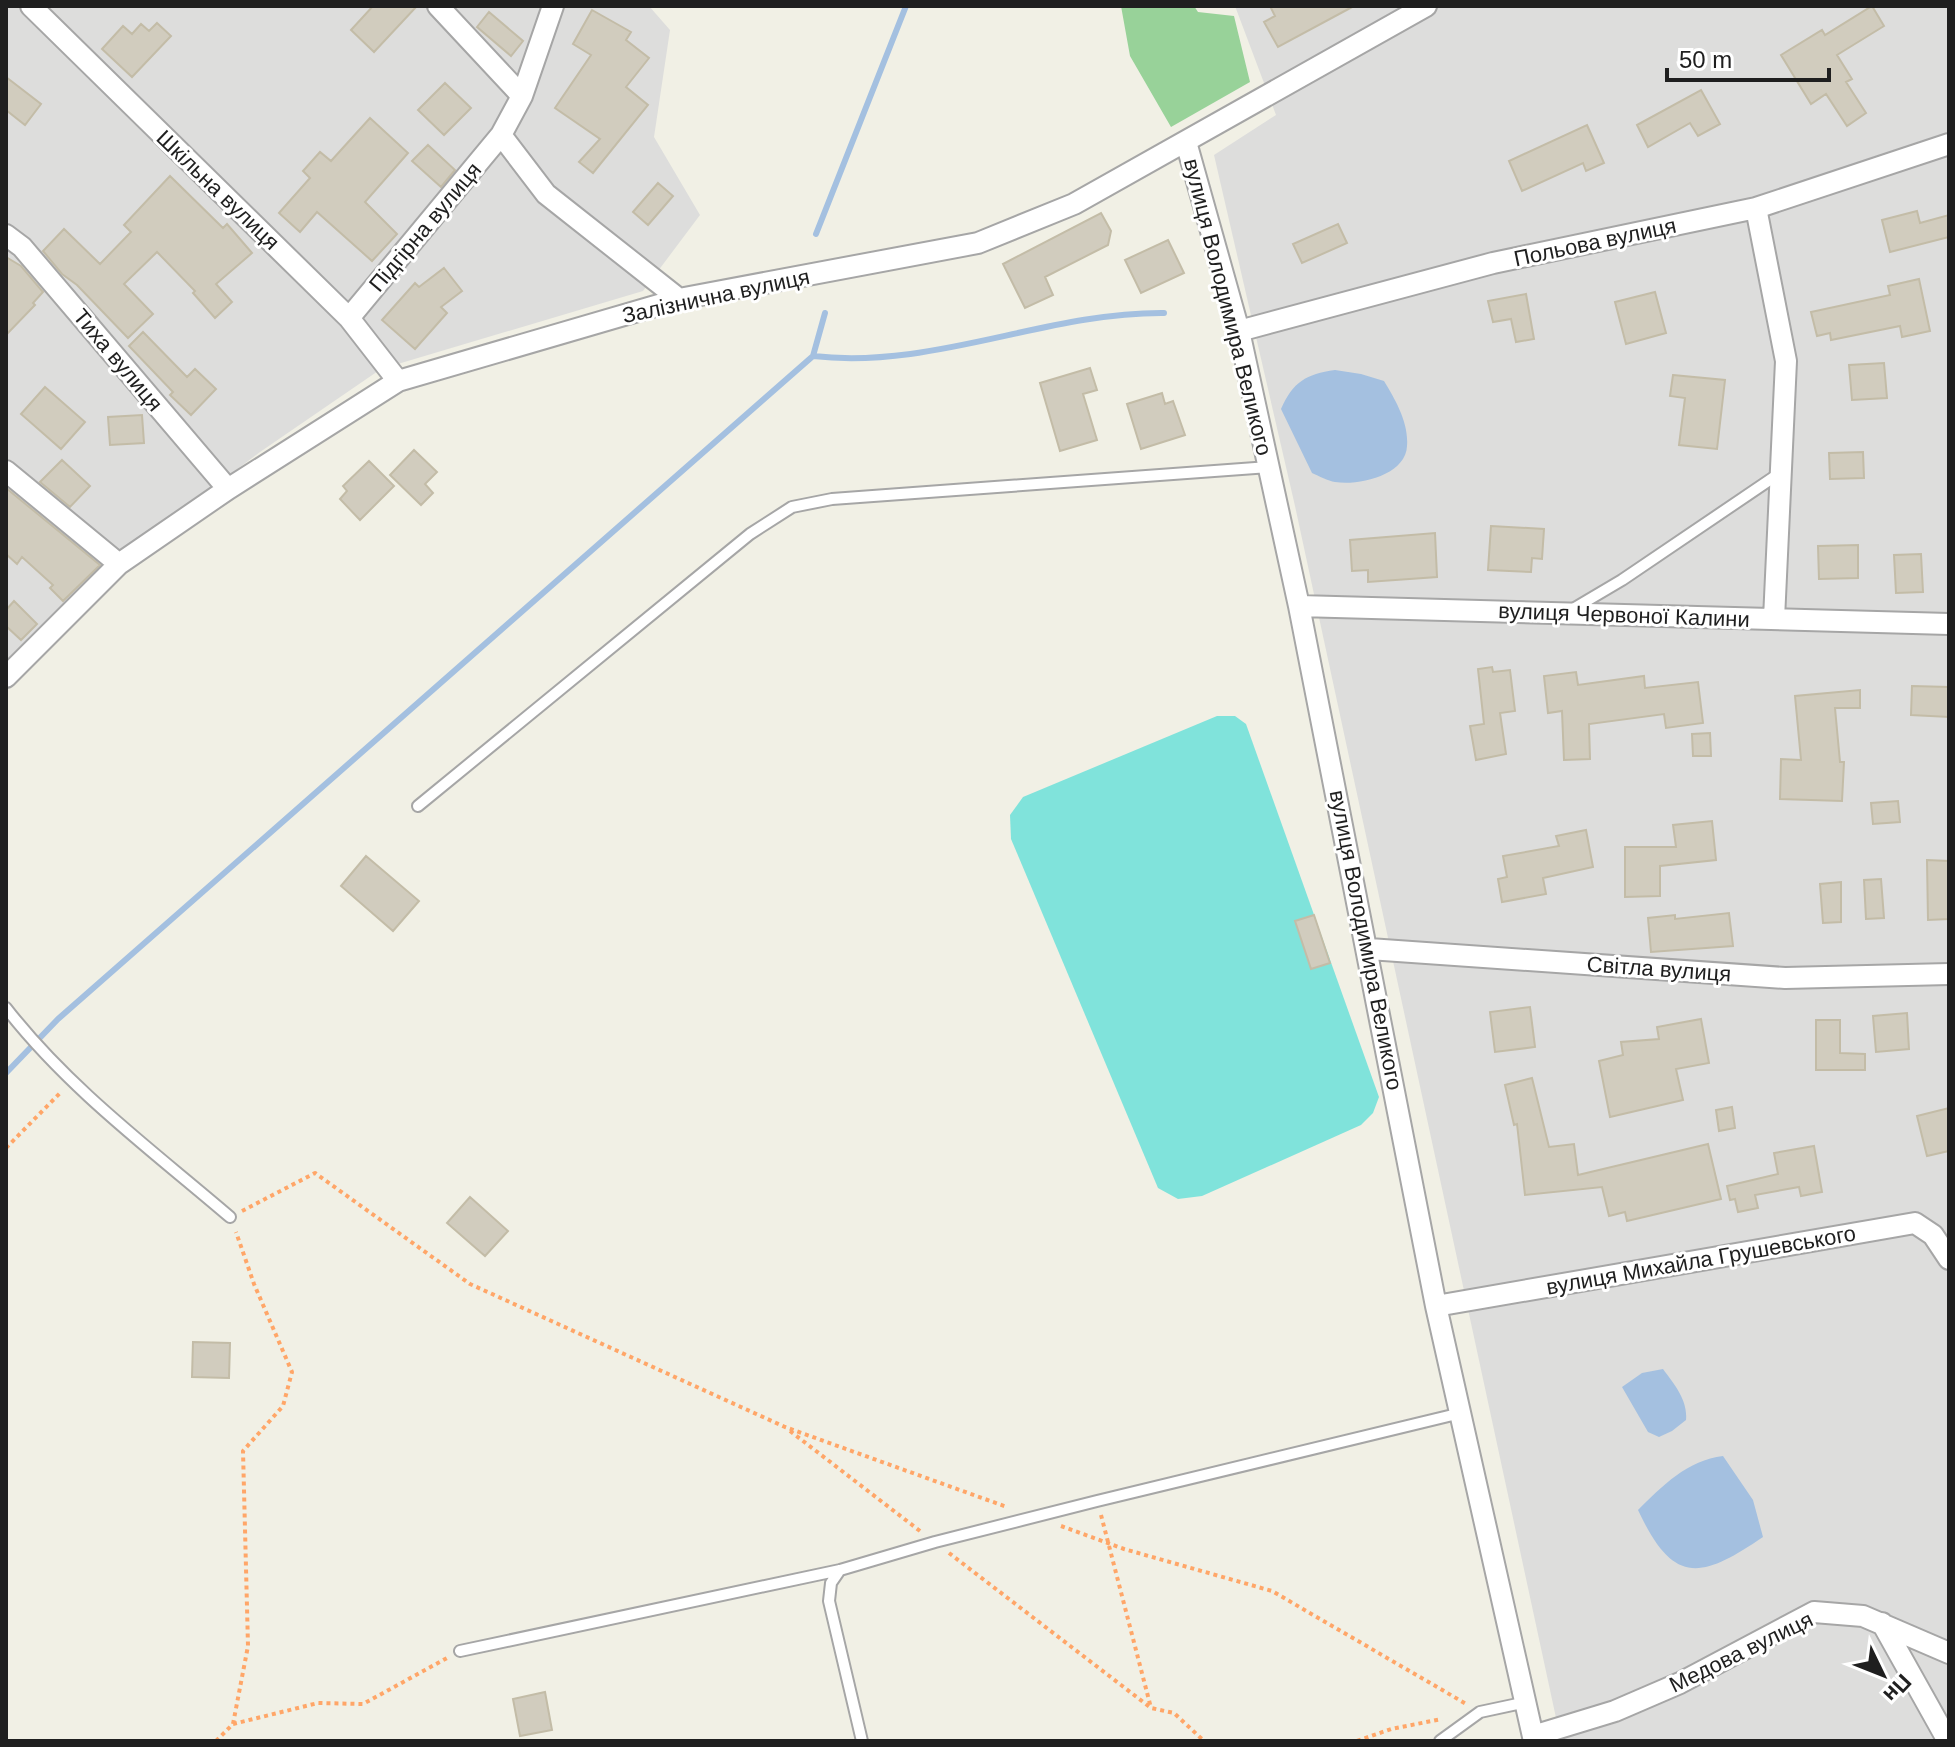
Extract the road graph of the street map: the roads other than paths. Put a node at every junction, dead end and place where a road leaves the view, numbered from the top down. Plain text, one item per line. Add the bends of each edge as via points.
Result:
1 (31, 6) edge
2 (438, 6) edge
3 (553, 6) edge
4 (1426, 6) edge
5 (522, 96) junction
6 (501, 135) junction
7 (1186, 142) junction
8 (1949, 144) edge
9 (1756, 208) junction
10 (6, 235) edge
11 (679, 299) junction
12 (349, 318) junction
13 (1239, 331) junction
14 (398, 381) junction
15 (1269, 467) junction
16 (6, 471) edge
17 (1781, 471) junction
18 (228, 489) junction
19 (119, 564) junction
20 (1299, 606) junction
21 (1565, 614) junction
22 (1774, 619) junction
23 (1949, 624) edge
24 (6, 677) edge
25 (418, 806) dead end
26 (1369, 949) junction
27 (1949, 974) edge
28 (6, 1008) edge
29 (230, 1217) road end
30 (1949, 1259) edge
31 (1436, 1306) junction
32 (1461, 1413) junction
33 (840, 1570) junction
34 (1882, 1623) junction
35 (460, 1651) road end
36 (1949, 1653) edge
37 (1527, 1702) junction
38 (1534, 1738) edge
39 (862, 1741) edge
40 (1440, 1741) edge
41 (1948, 1741) edge

1 - 12 street, Шкільна вулиця
2 - 5 street
3 - 5 street, Підгірна вулиця
4 - 7 street, Залізнична вулиця
5 - 6 street, Підгірна вулиця
6 - 11 street via 546,194
6 - 12 street, Підгірна вулиця
7 - 11 street, Залізнична вулиця via 1074,204 978,243
7 - 13 street, вулиця Володимира Великого
8 - 9 street, Польова вулиця
9 - 13 street, Польова вулиця via 1493,263
9 - 17 street via 1786,361
10 - 18 street, Тиха вулиця via 22,247
11 - 14 street, Залізнична вулиця
12 - 14 street, Шкільна вулиця
13 - 15 street, вулиця Володимира Великого
14 - 18 street, Залізнична вулиця
15 - 20 street, вулиця Володимира Великого
15 - 25 lane via 832,499 792,507 750,534
16 - 19 street
17 - 21 lane
17 - 22 street
18 - 19 street, Залізнична вулиця
19 - 24 street, Залізнична вулиця
20 - 21 street, вулиця Червоної Калини
20 - 26 street, вулиця Володимира Великого
21 - 22 street, вулиця Червоної Калини
22 - 23 street, вулиця Червоної Калини
26 - 27 street, Світла вулиця via 1785,978
26 - 31 street, вулиця Володимира Великого
28 - 29 lane via 71,1081
30 - 31 street, вулиця Михайла Грушевського via 1933,1235 1915,1223
31 - 32 street, вулиця Володимира Великого
32 - 33 lane
32 - 37 street, вулиця Володимира Великого
33 - 35 lane
33 - 39 lane via 831,1583 829,1601
34 - 36 street, Медова вулиця
34 - 38 street, Медова вулиця via 1814,1612 1680,1683
34 - 41 street
37 - 38 street, вулиця Володимира Великого
37 - 40 lane via 1480,1712

